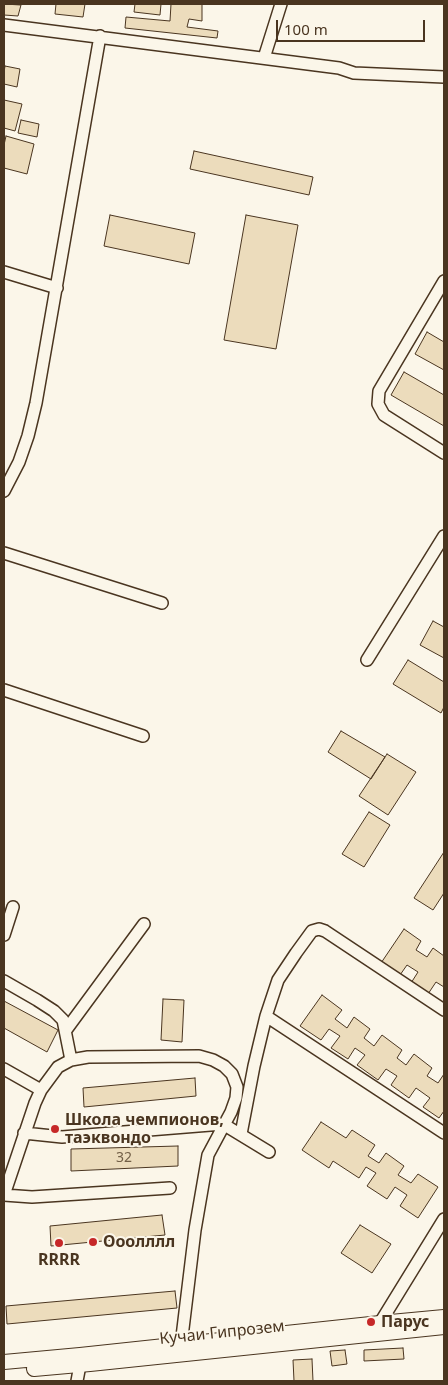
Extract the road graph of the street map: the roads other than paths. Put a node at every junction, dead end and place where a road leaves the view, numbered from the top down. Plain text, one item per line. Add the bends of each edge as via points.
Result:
1 (281, 4) edge
2 (4, 25) edge
3 (100, 36) junction
4 (264, 58) junction
5 (444, 77) edge
6 (4, 272) edge
7 (444, 281) edge
8 (56, 288) junction
9 (444, 453) edge
10 (4, 491) edge
11 (444, 536) edge
12 (4, 553) edge
13 (162, 603) dead end
14 (367, 660) dead end
15 (4, 690) edge
16 (143, 736) dead end
17 (13, 907) dead end
18 (144, 924) dead end
19 (4, 935) edge
20 (4, 981) edge
21 (444, 1010) edge
22 (266, 1016) junction
23 (66, 1030) junction
24 (72, 1060) junction
25 (4, 1069) edge
26 (41, 1090) junction
27 (223, 1124) junction
28 (24, 1133) junction
29 (444, 1133) edge
30 (241, 1134) junction
31 (269, 1152) dead end
32 (7, 1172) edge
33 (170, 1188) dead end
34 (4, 1195) edge
35 (444, 1219) edge
36 (444, 1317) edge
37 (444, 1327) edge
38 (379, 1329) junction
39 (181, 1345) junction
40 (4, 1362) edge
41 (80, 1365) junction
42 (4, 1371) edge
43 (77, 1381) edge

1 - 4 street
2 - 3 street
3 - 4 street
3 - 8 street
4 - 5 street via 354,73
6 - 8 street
7 - 9 street via 379,391 378,404 384,415
8 - 10 street via 28,436
11 - 14 street
12 - 13 street
15 - 16 street
17 - 19 street
18 - 23 street
20 - 23 street via 54,1011 63,1020
21 - 22 street via 319,929 312,931 278,980
22 - 29 street
22 - 30 street
23 - 24 street
24 - 26 street via 58,1067
24 - 27 street via 199,1056 213,1060 232,1074 237,1086 231,1112
25 - 26 street
26 - 28 street
27 - 28 street via 62,1137
27 - 30 street
27 - 39 street via 208,1155
28 - 32 street
30 - 31 street
32 - 34 street
33 - 34 street via 32,1197
35 - 38 street
36 - 38 main road
37 - 38 main road, Кучаи Гипрозем
38 - 39 main road
38 - 41 main road, Кучаи Гипрозем
39 - 40 main road
41 - 42 main road, Кучаи Гипрозем
41 - 43 street

